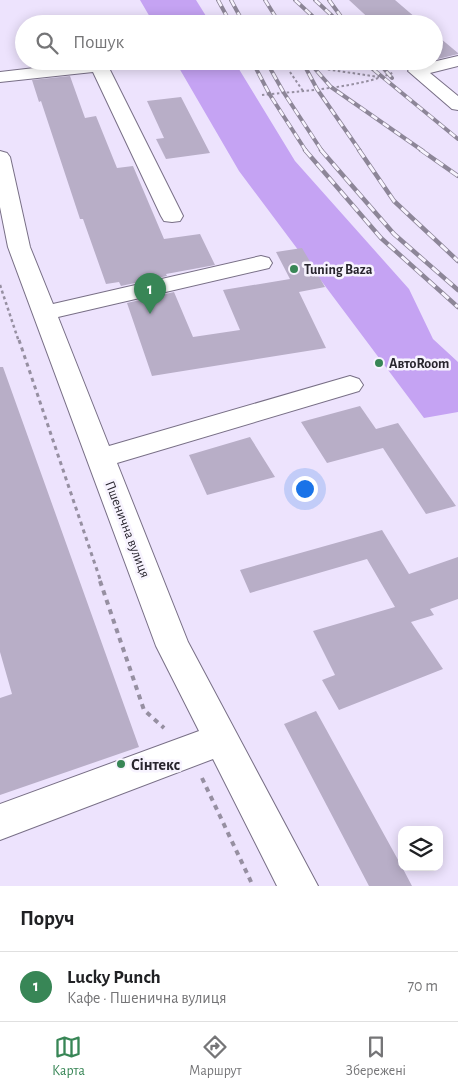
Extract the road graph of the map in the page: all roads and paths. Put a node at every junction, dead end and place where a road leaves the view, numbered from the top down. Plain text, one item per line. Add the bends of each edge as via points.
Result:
1 (458, 61) edge
2 (443, 65) edge
3 (63, 70) edge
4 (101, 70) edge
5 (331, 70) edge
6 (421, 70) edge
7 (290, 72) dead end
8 (395, 72) dead end
9 (0, 77) edge
10 (382, 78) junction
11 (303, 90) junction
12 (262, 95) dead end
13 (458, 105) edge
14 (0, 157) edge
15 (172, 216) dead end
16 (9, 249) edge
17 (261, 263) dead end
18 (0, 285) edge
19 (44, 313) junction
20 (350, 385) dead end
21 (101, 458) junction
22 (206, 745) junction
23 (0, 822) edge
24 (253, 886) edge
25 (298, 886) edge

1 - 2 street
3 - 9 street
4 - 15 street
5 - 10 path
6 - 13 street via 417,71
7 - 11 path
8 - 10 path
10 - 11 path
11 - 12 path
14 - 16 street, Пшенична вулиця
16 - 19 street, Пшенична вулиця
17 - 19 street
18 - 22 path via 144,710
19 - 21 street, Пшенична вулиця
20 - 21 street
21 - 22 street, Пшенична вулиця via 174,646
22 - 23 street
22 - 24 path
22 - 25 street, Пшенична вулиця

